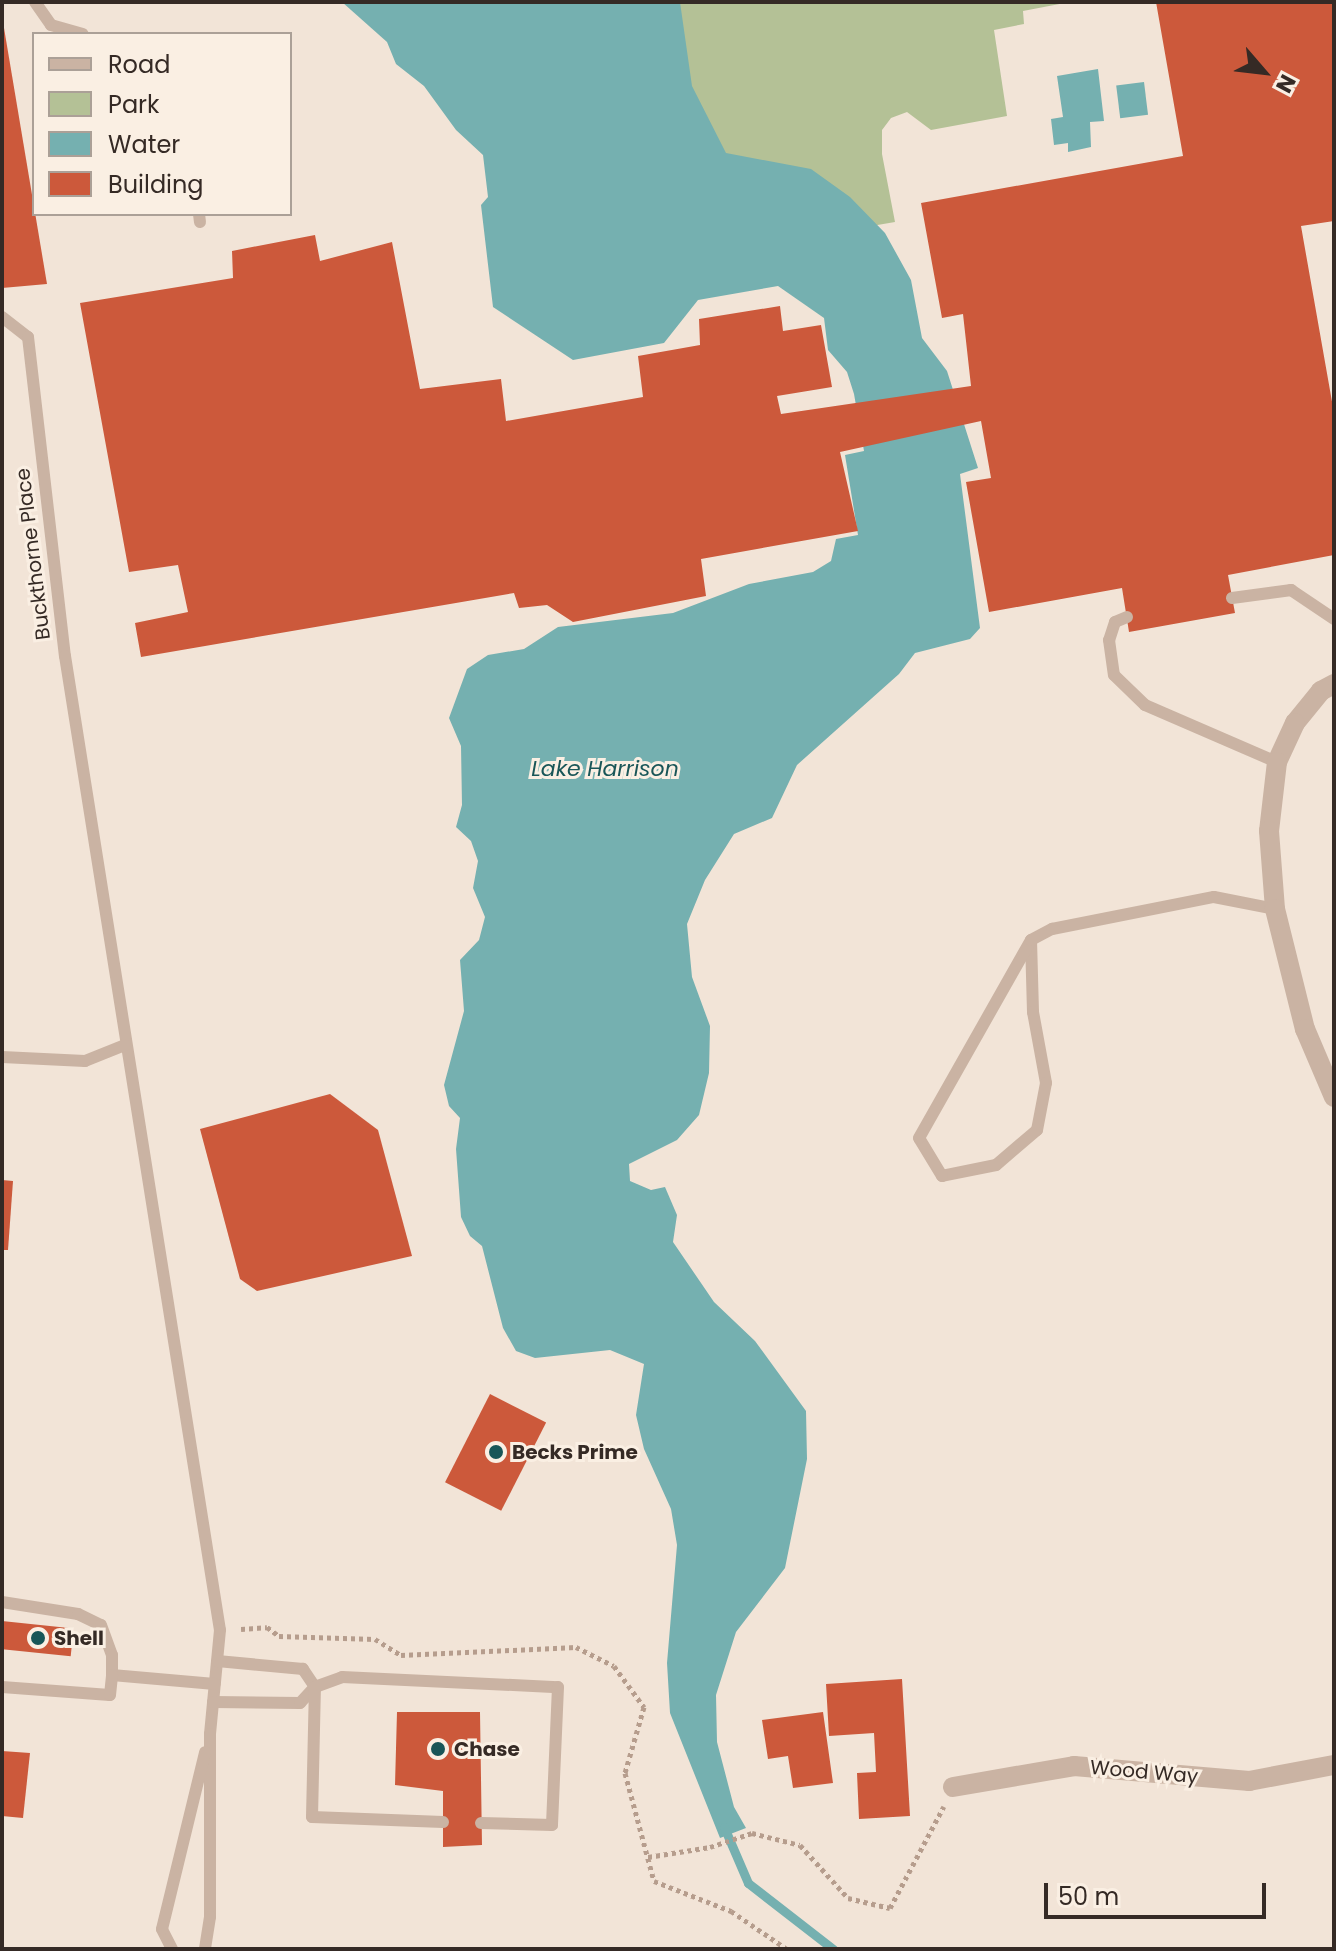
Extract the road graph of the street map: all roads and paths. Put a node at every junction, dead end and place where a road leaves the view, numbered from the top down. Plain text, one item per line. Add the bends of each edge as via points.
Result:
1 (35, 2) edge
2 (76, 32) edge
3 (2, 317) edge
4 (1232, 598) dead end
5 (1127, 617) dead end
6 (1334, 619) edge
7 (1334, 684) edge
8 (1277, 762) junction
9 (1275, 909) junction
10 (1031, 940) junction
11 (125, 1045) junction
12 (2, 1057) edge
13 (1334, 1097) edge
14 (2, 1602) edge
15 (217, 1661) junction
16 (112, 1675) junction
17 (215, 1684) junction
18 (2, 1687) edge
19 (315, 1687) junction
20 (213, 1702) junction
21 (210, 1734) junction
22 (1334, 1765) edge
23 (953, 1787) joint
24 (443, 1822) dead end
25 (481, 1823) dead end
26 (648, 1857) dead end
27 (172, 1949) edge
28 (205, 1949) edge

1 - 2 lane via 51,25
3 - 11 lane, Buckthorne Place via 28,337 65,656
4 - 6 lane via 1291,590
5 - 8 lane via 1115,622 1109,640 1114,675 1145,705
7 - 8 street via 1321,691 1295,723
8 - 9 street via 1269,831
9 - 10 lane via 1214,897 1052,929
9 - 13 street via 1305,1029
10 - 10 lane via 919,1138 942,1176 996,1165 1037,1130 1046,1083 1033,1012
11 - 12 lane via 85,1061
11 - 15 lane, Buckthorne Place via 220,1630
14 - 16 lane via 78,1614 101,1625 112,1655
15 - 17 lane, Buckthorne Place
15 - 19 lane via 303,1669
16 - 17 lane
16 - 18 lane via 110,1695
17 - 20 lane, Buckthorne Place
19 - 20 lane via 300,1703
19 - 24 lane via 312,1817
19 - 25 lane via 342,1677 558,1687 552,1825
20 - 21 lane, Buckthorne Place
21 - 27 lane via 162,1929
21 - 28 lane via 210,1917
22 - 23 street, Wood Way via 1249,1781 1074,1766
23 - 26 path via 890,1908 848,1898 800,1845 752,1833 710,1847

